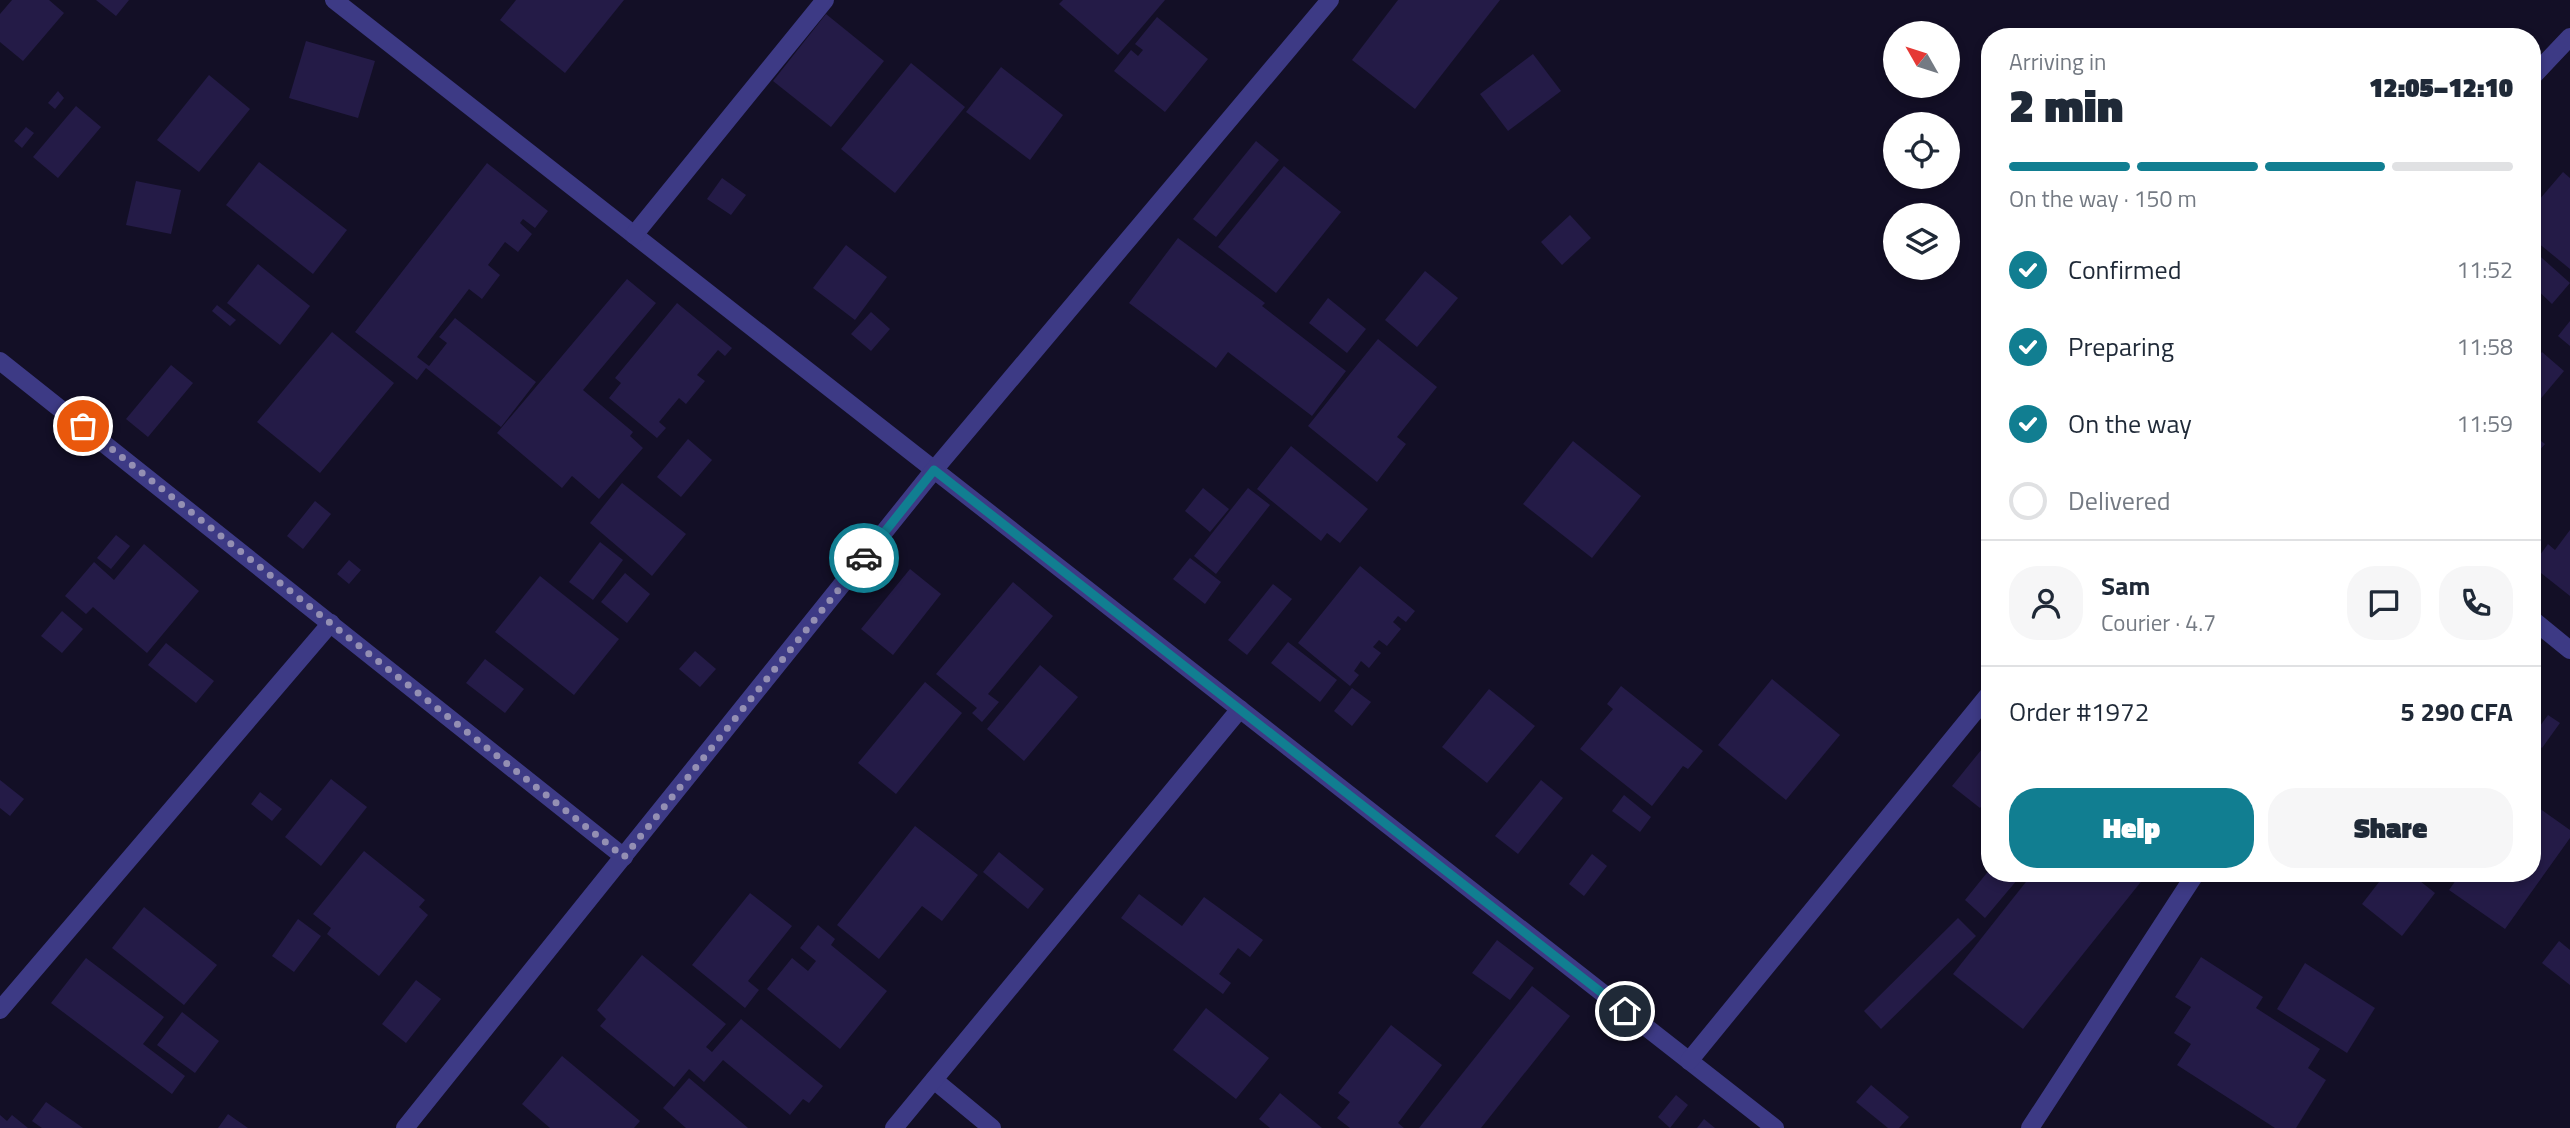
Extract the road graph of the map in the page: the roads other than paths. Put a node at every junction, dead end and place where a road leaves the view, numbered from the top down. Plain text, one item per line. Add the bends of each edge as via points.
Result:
1 (334, 0) edge
2 (825, 0) edge
3 (1330, 0) edge
4 (2570, 37) edge
5 (2541, 68) edge
6 (634, 235) junction
7 (0, 361) edge
8 (934, 470) junction
9 (331, 623) junction
10 (2541, 626) edge
11 (2570, 650) edge
12 (1981, 704) edge
13 (1240, 709) junction
14 (624, 857) junction
15 (2190, 882) edge
16 (0, 1010) edge
17 (1689, 1061) junction
18 (934, 1080) junction
19 (405, 1128) edge
20 (894, 1128) edge
21 (992, 1128) edge
22 (1775, 1128) edge
23 (2030, 1128) edge

1 - 6 street
2 - 6 street
3 - 8 street
4 - 5 street
6 - 8 street
7 - 9 street
8 - 13 street
8 - 14 street
9 - 14 street
9 - 16 street
10 - 11 street
12 - 17 street
13 - 17 street
13 - 18 street
14 - 19 street
15 - 23 street
17 - 22 street
18 - 20 street
18 - 21 street

